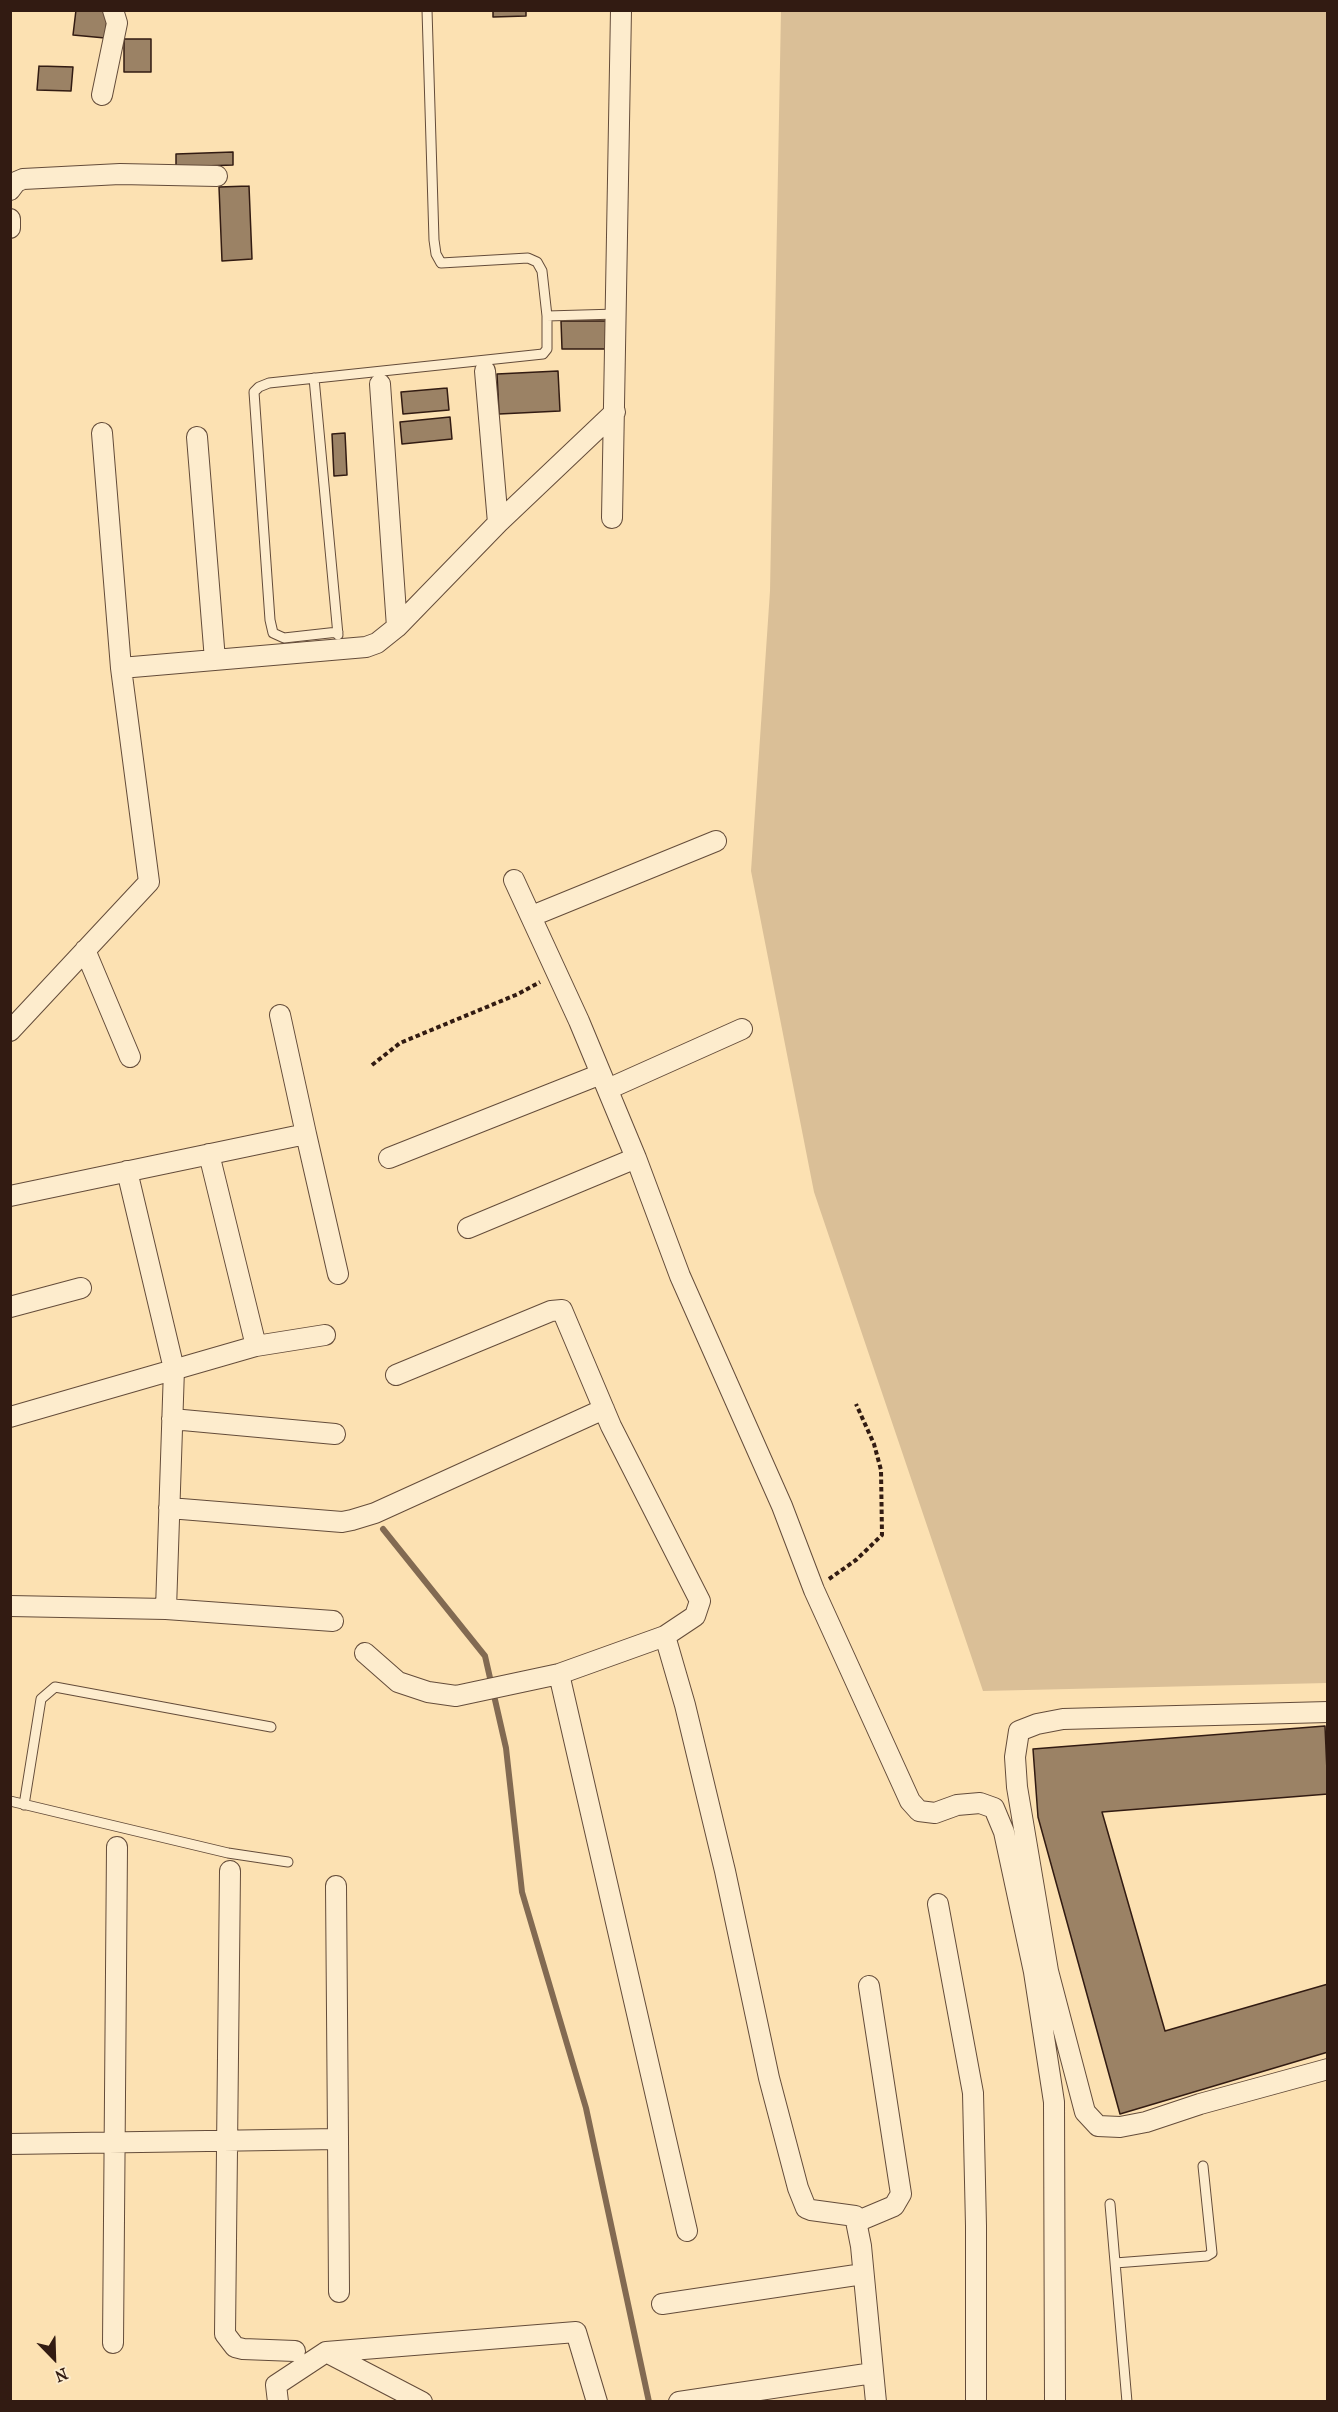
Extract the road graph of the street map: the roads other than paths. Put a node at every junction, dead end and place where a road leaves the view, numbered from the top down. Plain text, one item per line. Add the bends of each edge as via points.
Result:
1 (113, 10) edge
2 (428, 10) edge
3 (621, 10) edge
4 (102, 95) dead end
5 (216, 176) dead end
6 (10, 190) edge
7 (10, 219) edge
8 (10, 228) edge
9 (617, 314) junction
10 (547, 316) junction
11 (485, 371) dead end
12 (314, 378) junction
13 (380, 384) dead end
14 (615, 412) junction
15 (102, 433) dead end
16 (197, 436) dead end
17 (612, 518) dead end
18 (498, 524) junction
19 (397, 627) junction
20 (338, 641) junction
21 (294, 645) junction
22 (215, 660) junction
23 (122, 668) junction
24 (716, 841) dead end
25 (514, 880) dead end
26 (532, 916) junction
27 (85, 950) junction
28 (280, 1015) dead end
29 (742, 1029) dead end
30 (10, 1031) edge
31 (130, 1057) dead end
32 (604, 1082) junction
33 (306, 1134) junction
34 (209, 1154) junction
35 (389, 1158) dead end
36 (636, 1158) junction
37 (128, 1171) junction
38 (10, 1196) edge
39 (468, 1228) dead end
40 (338, 1274) dead end
41 (81, 1288) dead end
42 (10, 1307) edge
43 (325, 1335) dead end
44 (256, 1346) junction
45 (174, 1369) junction
46 (396, 1375) dead end
47 (604, 1409) junction
48 (10, 1417) edge
49 (172, 1419) junction
50 (335, 1434) dead end
51 (169, 1508) junction
52 (10, 1606) edge
53 (166, 1609) junction
54 (333, 1621) dead end
55 (665, 1636) junction
56 (365, 1653) dead end
57 (559, 1674) junction
58 (1328, 1712) edge
59 (271, 1727) dead end
60 (10, 1801) edge
61 (24, 1805) junction
62 (117, 1846) dead end
63 (288, 1862) dead end
64 (230, 1871) dead end
65 (336, 1886) dead end
66 (938, 1904) dead end
67 (869, 1986) dead end
68 (1328, 2069) edge
69 (338, 2139) junction
70 (229, 2141) junction
71 (114, 2142) junction
72 (10, 2144) edge
73 (1203, 2166) dead end
74 (1110, 2204) dead end
75 (856, 2222) junction
76 (687, 2231) dead end
77 (1115, 2263) junction
78 (863, 2274) junction
79 (339, 2292) dead end
80 (662, 2304) dead end
81 (113, 2343) dead end
82 (295, 2351) dead end
83 (326, 2352) junction
84 (873, 2373) junction
85 (278, 2402) edge
86 (422, 2402) edge
87 (597, 2402) edge
88 (679, 2402) edge
89 (876, 2402) edge
90 (976, 2402) edge
91 (1055, 2402) edge
92 (1127, 2402) edge

1 - 4 street via 117,23
2 - 10 lane via 436,254 441,263 515,258 537,262 542,271
3 - 9 street
5 - 6 street via 120,174 23,179
7 - 8 street
9 - 10 lane
9 - 14 street
10 - 12 lane via 547,349 543,354
11 - 18 street
12 - 20 lane
12 - 21 lane via 269,383 254,392 253,399 270,620 273,633
13 - 19 street
14 - 17 street
14 - 18 street
15 - 23 street
16 - 22 street
18 - 19 street
19 - 20 street via 366,647
20 - 21 street
21 - 22 street
22 - 23 street
23 - 27 street via 149,882
24 - 26 street
25 - 26 street
26 - 32 street
27 - 30 street
27 - 31 street
28 - 33 street
29 - 32 street
32 - 35 street
32 - 36 street
33 - 34 street
33 - 40 street
34 - 37 street
34 - 44 street
36 - 39 street
36 - 91 street via 680,1276 782,1506 814,1590 910,1801 919,1811 935,1813 957,1805 980,1803 994,1808 1004,1832 1034,1972 1054,2102
37 - 38 street
37 - 45 street
41 - 42 street
43 - 44 street
44 - 45 street
45 - 48 street
45 - 49 street
46 - 47 street via 551,1311 562,1310
47 - 51 street via 352,1520
47 - 55 street via 700,1601 695,1616
49 - 50 street
49 - 51 street
51 - 53 street
52 - 53 street
53 - 54 street
55 - 57 street
55 - 75 street via 725,1871 769,2078 798,2188 806,2208 849,2214 855,2216
56 - 57 street via 398,1682 456,1696
57 - 76 street
58 - 68 street via 1063,1719 1019,1731 1015,1757 1048,1971 1085,2112 1098,2126 1146,2122
59 - 61 lane via 55,1688 41,1699
60 - 61 lane
61 - 63 lane via 228,1853
62 - 71 street
64 - 70 street
65 - 69 street
66 - 90 street via 973,2094
67 - 75 street via 901,2188 894,2206
69 - 70 street
69 - 79 street
70 - 71 street
70 - 82 street via 225,2334 235,2347 243,2349
71 - 72 street
71 - 81 street
73 - 77 lane via 1212,2253
74 - 77 lane
75 - 78 street
77 - 92 lane
78 - 80 street
78 - 84 street
83 - 85 street via 276,2385
83 - 86 street
83 - 87 street via 576,2332
84 - 88 street
84 - 89 street

